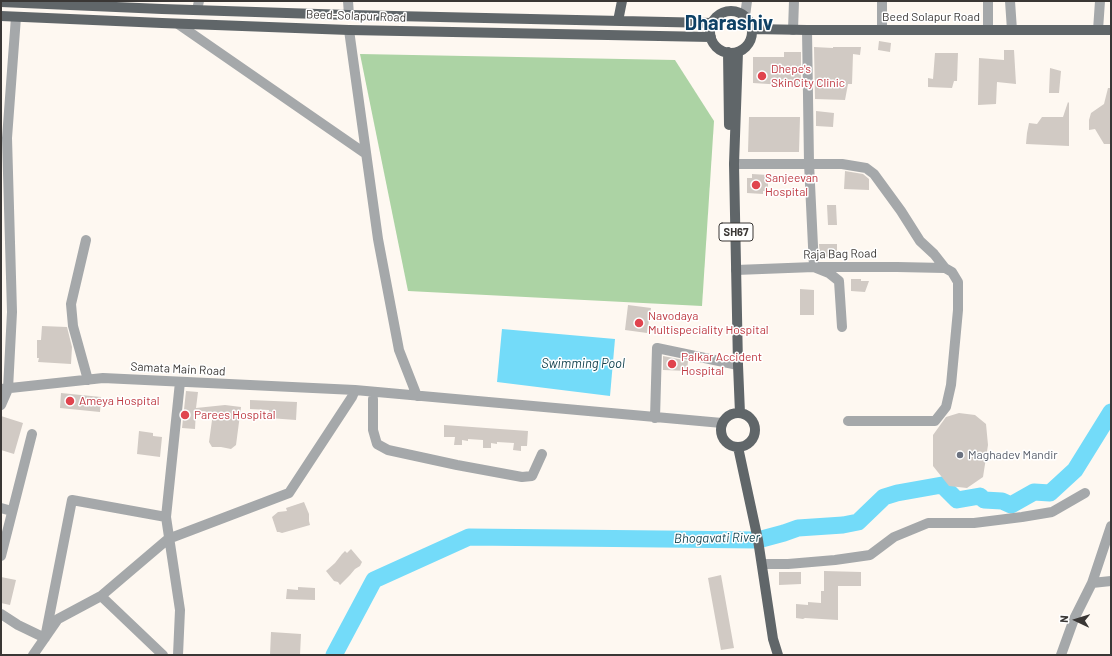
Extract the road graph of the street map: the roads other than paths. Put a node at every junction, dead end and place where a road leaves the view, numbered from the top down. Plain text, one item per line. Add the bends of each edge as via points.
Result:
1 (348, 1) edge
2 (622, 1) edge
3 (747, 1) edge
4 (794, 1) edge
5 (882, 1) edge
6 (988, 1) edge
7 (1010, 1) edge
8 (1100, 1) edge
9 (1, 2) edge
10 (198, 6) edge
11 (349, 15) junction
12 (1, 16) edge
13 (745, 16) junction
14 (16, 17) junction
15 (618, 21) junction
16 (712, 23) junction
17 (178, 24) junction
18 (752, 29) junction
19 (349, 30) junction
20 (793, 30) junction
21 (807, 30) junction
22 (882, 30) junction
23 (988, 30) junction
24 (1012, 30) junction
25 (1098, 30) junction
26 (1111, 30) edge
27 (711, 37) junction
28 (733, 52) junction
29 (366, 154) junction
30 (809, 163) junction
31 (734, 164) junction
32 (86, 240) dead end
33 (814, 267) junction
34 (945, 268) junction
35 (736, 270) junction
36 (842, 326) dead end
37 (736, 365) junction
38 (88, 380) junction
39 (180, 382) junction
40 (4, 389) edge
41 (353, 394) junction
42 (417, 396) junction
43 (373, 399) junction
44 (1, 405) edge
45 (738, 413) junction
46 (655, 418) junction
47 (848, 421) dead end
48 (721, 426) junction
49 (32, 434) dead end
50 (738, 447) junction
51 (542, 454) dead end
52 (1085, 493) dead end
53 (1, 508) edge
54 (12, 511) junction
55 (166, 517) junction
56 (1111, 526) edge
57 (168, 538) junction
58 (1, 556) edge
59 (762, 564) junction
60 (1111, 581) edge
61 (1092, 583) junction
62 (101, 596) junction
63 (1, 614) edge
64 (45, 638) junction
65 (33, 655) edge
66 (163, 655) edge
67 (178, 655) edge
68 (778, 655) edge
69 (1061, 655) edge

1 - 11 street
2 - 15 main road
3 - 13 street
4 - 20 street
5 - 22 street
6 - 23 street
7 - 24 street
8 - 25 street
9 - 10 main road, Beed-Solapur Road
10 - 11 main road, Beed-Solapur Road
11 - 15 main road, Beed-Solapur Road
12 - 14 main road, Beed-Solapur Road
13 - 16 main road via 739,12 726,11
13 - 18 main road
14 - 17 main road, Beed-Solapur Road
14 - 40 street via 7,138 12,312
15 - 16 main road, Beed-Solapur Road
16 - 27 main road
17 - 19 main road, Beed-Solapur Road
17 - 29 street
18 - 20 main road, Beed Solapur Road
18 - 28 main road via 749,43
19 - 27 main road, Beed-Solapur Road
19 - 29 street
20 - 21 main road, Beed Solapur Road
21 - 22 main road, Beed Solapur Road
21 - 30 street
22 - 23 main road, Beed Solapur Road
23 - 24 main road, Beed Solapur Road
24 - 25 main road, Beed Solapur Road
25 - 26 main road, Beed Solapur Road
27 - 28 main road via 718,48
28 - 31 main road, SH67
28 - 37 main road
29 - 42 street via 378,239 399,350
30 - 31 street
30 - 33 street
30 - 34 street via 846,164 866,168 874,174 920,240
31 - 35 main road, SH67
32 - 38 street via 71,304 73,326
33 - 34 street, Raja Bag Road
33 - 35 street, Raja Bag Road
33 - 36 street via 829,273 839,281
34 - 47 street via 952,272 958,282 958,310 946,407 935,421
35 - 37 main road, SH67
37 - 45 main road, SH67
37 - 46 street via 657,348
38 - 39 street, Samata Main Road via 103,378
38 - 40 street, Samata Main Road
39 - 41 street, Samata Main Road
39 - 55 street
40 - 44 street
41 - 42 street
41 - 43 street
41 - 57 street via 289,493
42 - 46 street
43 - 48 street
43 - 51 street via 373,430 377,444 388,450 522,477 532,476
45 - 48 main road via 725,418
45 - 50 main road via 746,414 755,428 755,434 749,443
46 - 48 street
48 - 50 main road via 721,434 727,444
49 - 54 street
50 - 59 main road
52 - 59 street via 1052,512 974,523 928,523 894,537 870,554 788,564
53 - 54 street
54 - 58 street
55 - 57 street
55 - 64 street via 72,500
56 - 61 street
57 - 62 street
57 - 67 street via 180,610
59 - 68 main road via 773,639
60 - 61 street
61 - 69 street via 1074,619
62 - 64 street via 58,619
62 - 66 street
63 - 64 street
64 - 65 street

